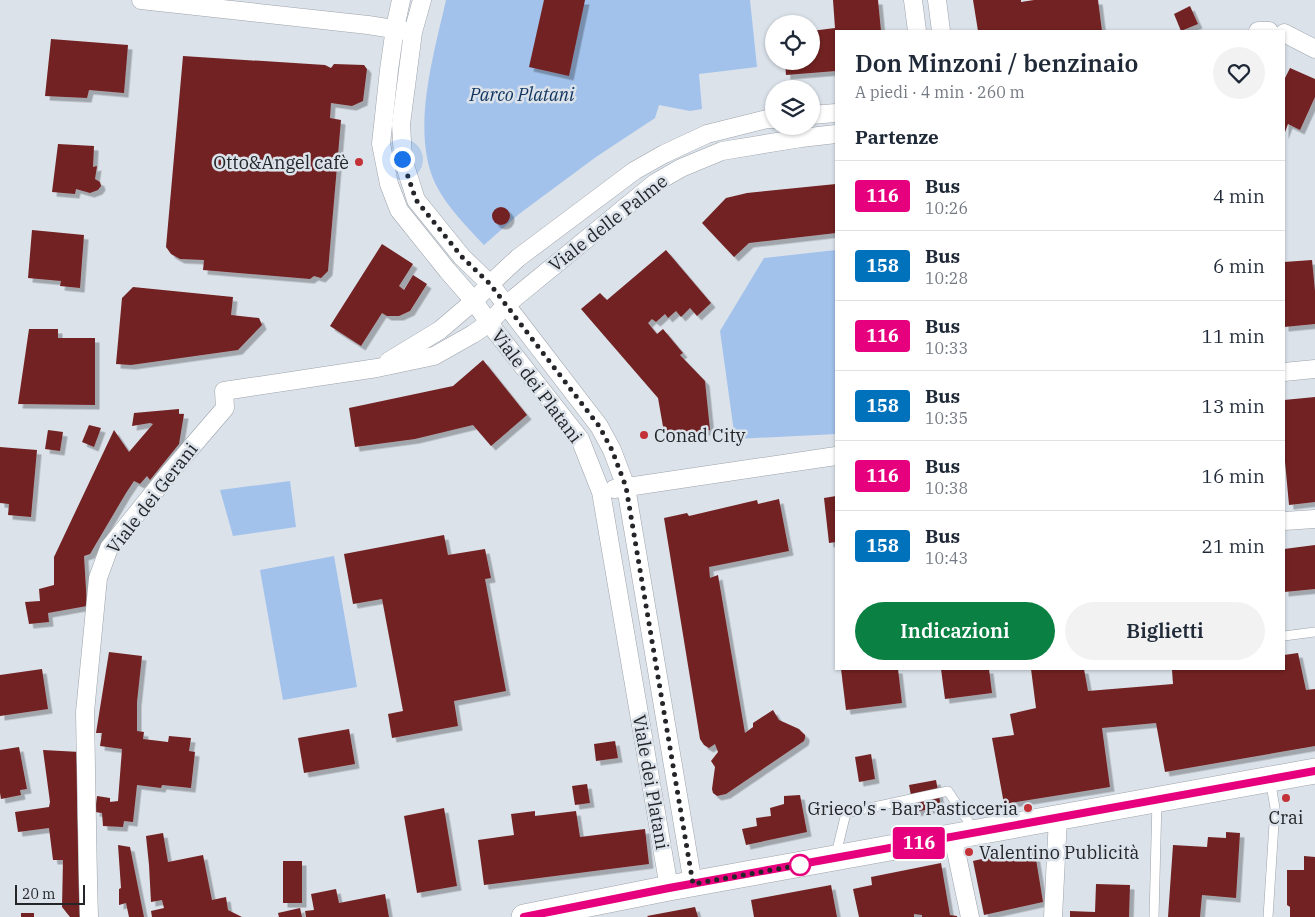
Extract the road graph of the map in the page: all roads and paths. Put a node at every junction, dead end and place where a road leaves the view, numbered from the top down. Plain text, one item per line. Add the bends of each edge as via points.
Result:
1 (148, 0) edge
2 (401, 0) edge
3 (422, 0) edge
4 (912, 0) edge
5 (937, 0) edge
6 (395, 28) junction
7 (917, 30) edge
8 (940, 30) edge
9 (414, 32) junction
10 (1288, 39) edge
11 (1315, 49) edge
12 (835, 113) edge
13 (820, 114) edge
14 (765, 120) edge
15 (835, 134) edge
16 (490, 284) junction
17 (474, 301) junction
18 (506, 305) junction
19 (489, 322) junction
20 (378, 368) junction
21 (1315, 369) edge
22 (1285, 372) edge
23 (835, 456) edge
24 (626, 487) junction
25 (601, 492) junction
26 (1315, 519) edge
27 (1285, 521) edge
28 (1315, 632) edge
29 (1285, 636) edge
30 (1315, 771) edge
31 (1270, 779) junction
32 (1157, 800) junction
33 (1058, 818) junction
34 (964, 835) junction
35 (835, 858) junction
36 (693, 884) junction
37 (669, 888) junction
38 (89, 917) edge
39 (524, 917) edge
40 (970, 917) edge
41 (1054, 917) edge
42 (1154, 917) edge
43 (1268, 917) edge

1 - 6 street
2 - 6 street, Viale dei Platani
3 - 9 street, Viale dei Platani
4 - 7 street
5 - 8 street
6 - 9 street
6 - 17 street, Viale dei Platani via 381,144 389,184 399,210
9 - 16 street, Viale dei Platani via 401,124 402,159 416,200 462,257
10 - 11 street
12 - 13 street
14 - 16 street, Viale delle Palme via 707,134 634,171 518,258
15 - 18 street, Viale delle Palme via 722,150 681,168 655,183
16 - 17 street, Viale delle Palme
16 - 18 street, Viale dei Platani
17 - 19 street, Viale dei Platani
17 - 20 street, Viale dei Gerani via 440,330
18 - 19 street, Viale dei Gerani
18 - 24 street, Viale dei Platani via 599,426
19 - 20 street, Viale dei Gerani via 434,356
19 - 25 street, Viale dei Platani via 580,439
20 - 38 street, Viale dei Gerani via 224,392 225,408 109,548 98,578 85,712
21 - 22 street
23 - 24 street
24 - 25 street
24 - 36 street, Viale dei Platani
25 - 37 street, Viale dei Platani
26 - 27 street
28 - 29 lane
30 - 31 street
31 - 32 street
31 - 43 lane via 1274,808
32 - 33 street
32 - 42 lane
33 - 34 street
33 - 41 street
34 - 35 street
34 - 35 lane via 948,791 846,813
34 - 40 street
35 - 36 street
36 - 37 street
37 - 39 street

